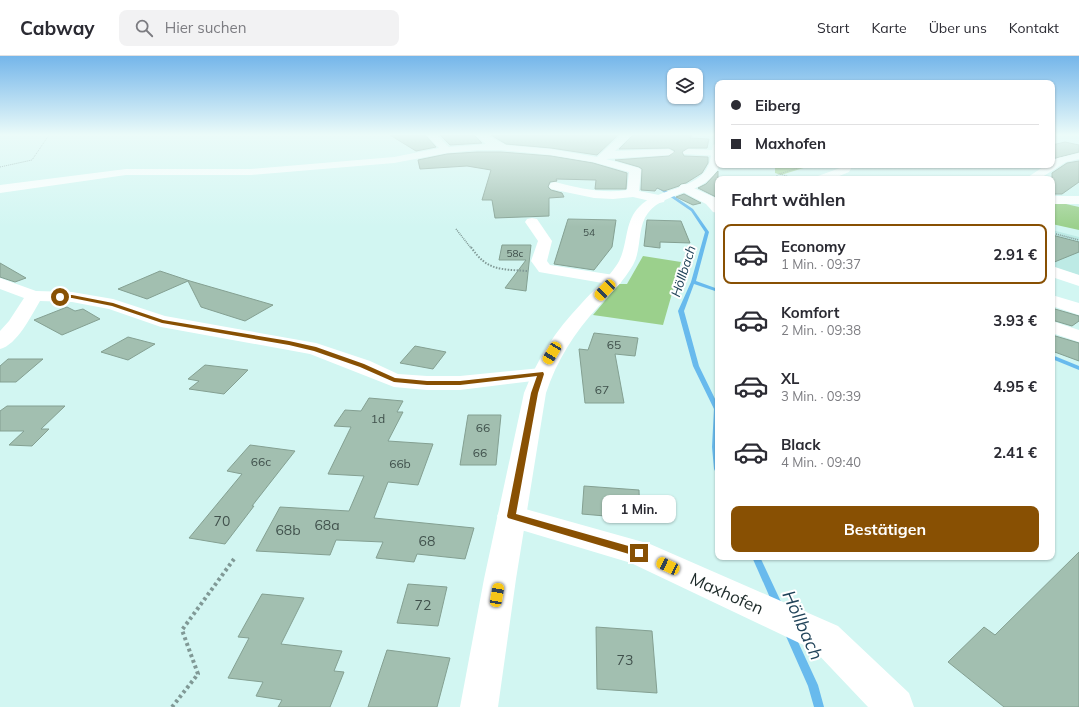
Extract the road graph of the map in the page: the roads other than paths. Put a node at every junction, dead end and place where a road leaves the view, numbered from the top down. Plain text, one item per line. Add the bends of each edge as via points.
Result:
1 (330, 165) edge
2 (622, 165) edge
3 (714, 165) edge
4 (846, 168) edge
5 (1049, 168) edge
6 (830, 176) edge
7 (1036, 176) edge
8 (555, 186) dead end
9 (0, 189) edge
10 (633, 193) junction
11 (671, 194) junction
12 (1055, 200) edge
13 (1079, 200) edge
14 (715, 206) edge
15 (532, 222) dead end
16 (1055, 272) edge
17 (614, 280) junction
18 (1079, 281) edge
19 (0, 284) edge
20 (34, 296) junction
21 (1055, 301) edge
22 (1079, 309) edge
23 (1055, 328) edge
24 (1079, 336) edge
25 (0, 343) edge
26 (541, 374) junction
27 (511, 516) junction
28 (479, 707) edge
29 (894, 707) edge

1 - 9 street via 251,172 126,172
2 - 10 street via 635,170
3 - 11 street via 702,180
4 - 6 street
5 - 7 street
8 - 10 street via 597,195 620,196
10 - 11 street
11 - 14 street via 711,201
11 - 17 street via 649,205 639,215 631,253
12 - 13 street
15 - 17 street via 545,241 539,261 545,269
16 - 18 street
17 - 26 street via 560,340
19 - 20 street
20 - 25 street via 17,324
20 - 26 street via 72,297 113,304 162,321 289,343 329,354 394,380 460,383
21 - 22 street
23 - 24 street
26 - 27 street
27 - 28 street
27 - 29 street, Maxhofen via 639,553 826,638

